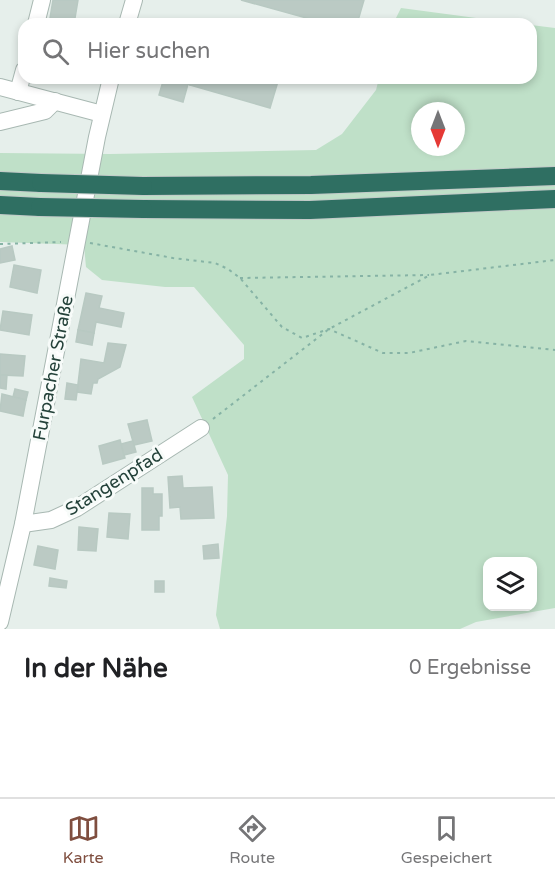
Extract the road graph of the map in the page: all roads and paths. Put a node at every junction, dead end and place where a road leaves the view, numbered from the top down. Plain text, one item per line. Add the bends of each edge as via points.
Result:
1 (42, 0) edge
2 (134, 0) edge
3 (38, 18) edge
4 (129, 18) edge
5 (20, 84) edge
6 (110, 84) edge
7 (0, 87) edge
8 (18, 92) junction
9 (56, 101) junction
10 (102, 114) junction
11 (0, 122) edge
12 (555, 176) edge
13 (0, 181) edge
14 (555, 199) edge
15 (0, 205) edge
16 (78, 241) junction
17 (0, 244) edge
18 (555, 260) edge
19 (430, 275) junction
20 (240, 278) junction
21 (329, 329) junction
22 (555, 350) edge
23 (201, 428) joint
24 (22, 524) junction
25 (0, 622) edge

1 - 3 street
2 - 4 street
5 - 8 street
6 - 10 street, Furpacher Straße
7 - 8 street
8 - 9 street
9 - 10 street
9 - 11 street via 45,111
10 - 16 street, Furpacher Straße
12 - 13 highway, bridge via 311,186
14 - 15 highway, bridge via 310,210
16 - 17 path
16 - 20 path via 215,262
16 - 24 street, Furpacher Straße
18 - 19 path
19 - 20 path
19 - 21 path
20 - 21 path via 282,327 302,338
21 - 22 path via 383,353 409,353 466,341
21 - 23 path
23 - 24 street, Stangenpfad via 77,508 51,520
24 - 25 street, Furpacher Straße

